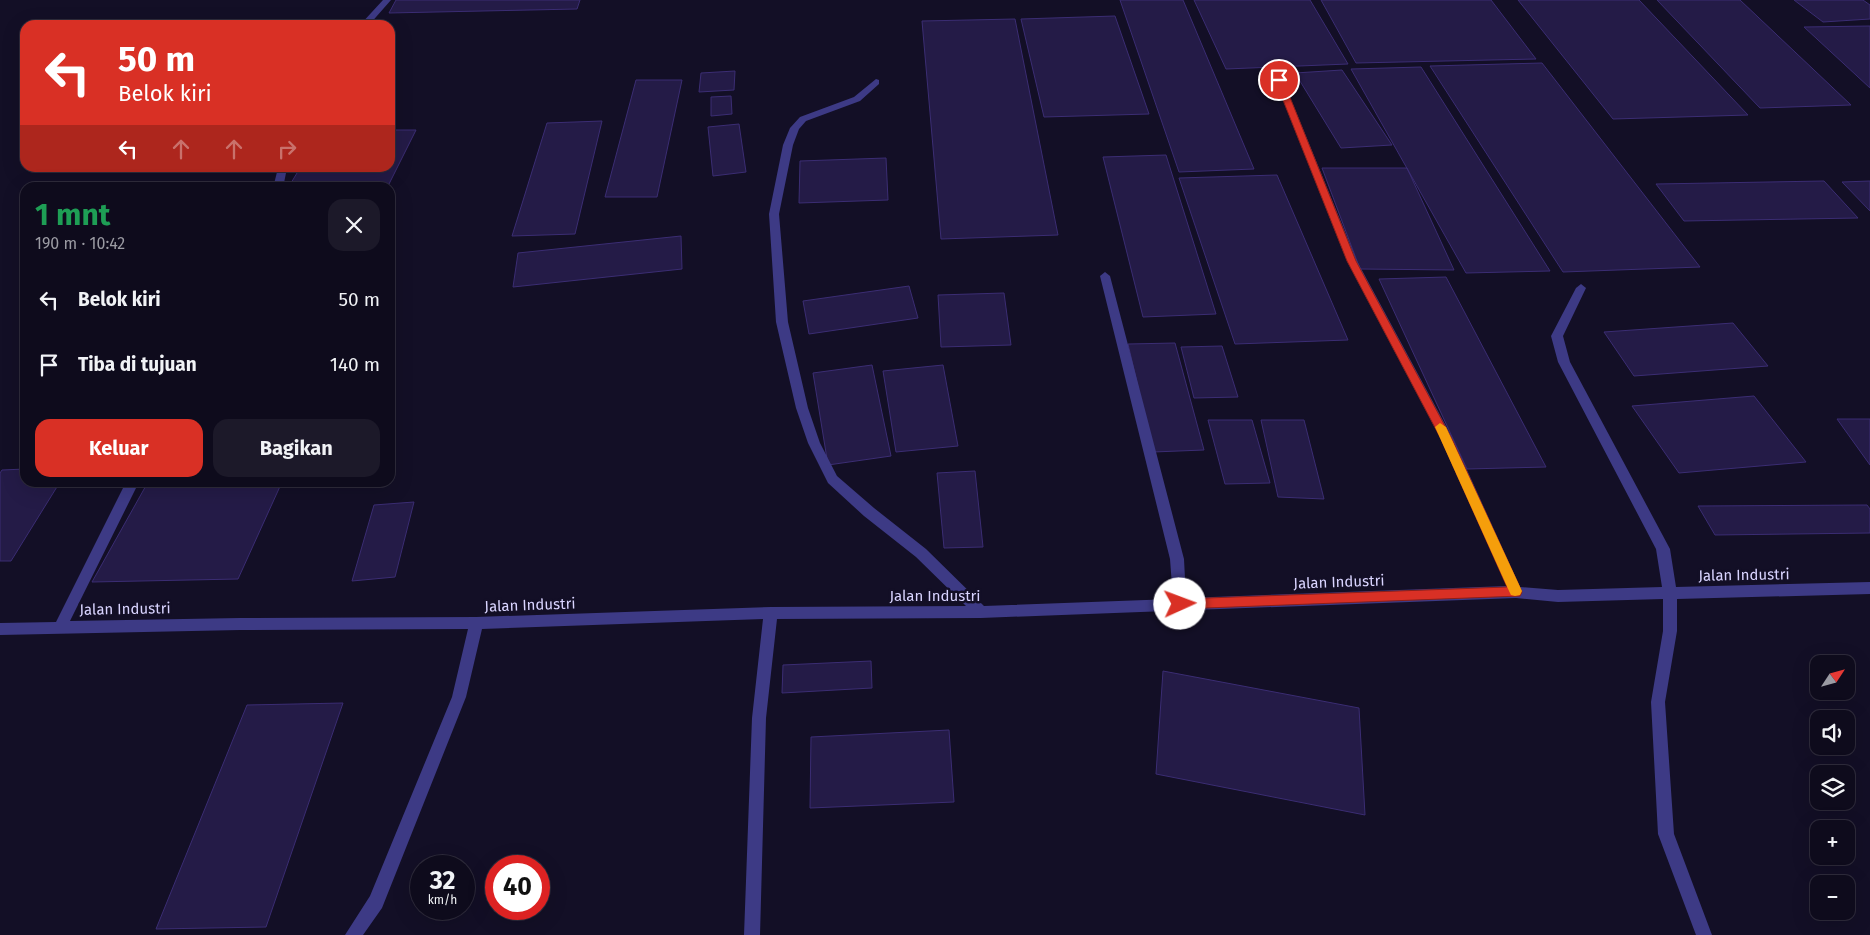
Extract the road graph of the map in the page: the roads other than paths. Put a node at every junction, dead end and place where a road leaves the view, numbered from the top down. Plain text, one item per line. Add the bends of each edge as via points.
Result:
1 (388, 0) edge
2 (369, 20) edge
3 (1279, 80) dead end
4 (876, 82) dead end
5 (1105, 276) dead end
6 (1581, 288) dead end
7 (131, 487) edge
8 (1870, 588) edge
9 (1516, 592) junction
10 (1670, 592) junction
11 (1180, 604) junction
12 (981, 612) junction
13 (771, 613) junction
14 (476, 623) junction
15 (60, 627) junction
16 (0, 628) edge
17 (352, 935) edge
18 (752, 935) edge
19 (1704, 935) edge

1 - 2 street
3 - 9 street via 1352,261 1446,439
4 - 12 street via 857,99 803,119 788,145 774,214 782,322 802,408 814,443 832,479 921,553
5 - 11 street via 1177,559
6 - 10 street via 1557,336 1564,362 1663,548
7 - 15 street
8 - 10 street, Jalan Industri
9 - 10 street, Jalan Industri via 1558,596
9 - 11 street, Jalan Industri
10 - 19 street via 1670,631 1658,702 1666,834
11 - 12 street, Jalan Industri
12 - 13 street, Jalan Industri
13 - 14 street, Jalan Industri
13 - 18 street via 758,718
14 - 15 street, Jalan Industri
14 - 17 street via 459,697 376,902
15 - 16 street, Jalan Industri

